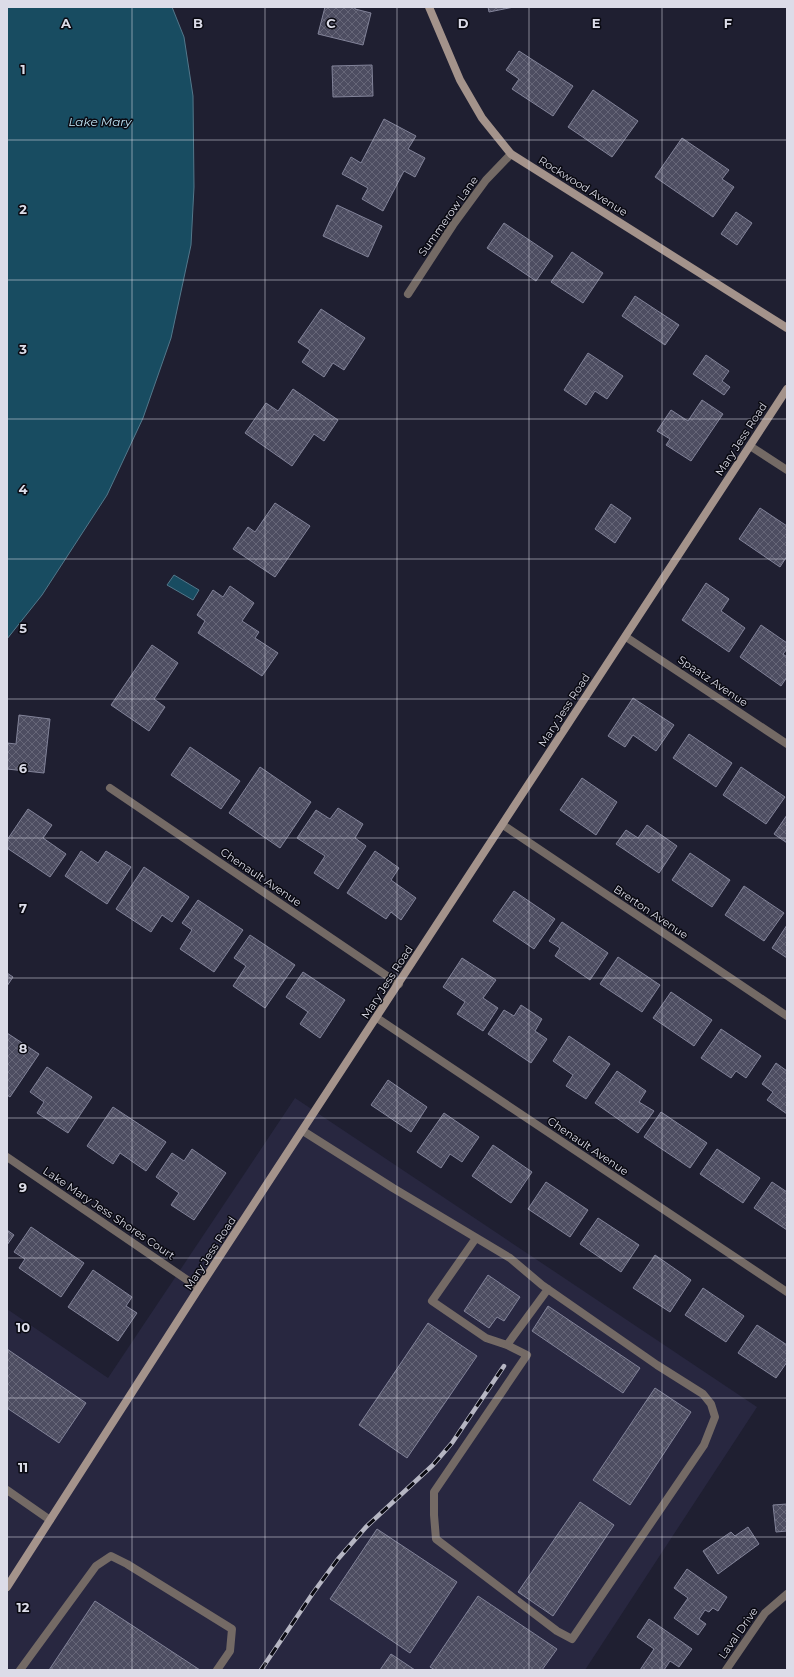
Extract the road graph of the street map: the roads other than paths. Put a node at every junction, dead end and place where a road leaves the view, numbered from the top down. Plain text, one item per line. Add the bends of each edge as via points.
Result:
1 (429, 7) edge
2 (511, 154) junction
3 (408, 294) dead end
4 (787, 328) edge
5 (787, 389) edge
6 (750, 446) junction
7 (787, 470) edge
8 (626, 636) junction
9 (787, 744) edge
10 (110, 788) dead end
11 (503, 825) junction
12 (399, 984) junction
13 (787, 1016) edge
14 (377, 1018) junction
15 (303, 1131) junction
16 (7, 1157) edge
17 (476, 1238) junction
18 (199, 1288) junction
19 (548, 1289) junction
20 (787, 1292) edge
21 (507, 1345) junction
22 (7, 1490) edge
23 (50, 1520) junction
24 (7, 1587) edge
25 (787, 1594) edge
26 (20, 1670) edge
27 (217, 1670) edge
28 (726, 1670) edge

1 - 2 street, Rockwood Avenue via 460,80 482,118
2 - 3 street, Summerow Lane via 486,180
2 - 4 street, Rockwood Avenue
5 - 6 street, Mary Jess Road
6 - 7 street
6 - 8 street, Mary Jess Road
8 - 9 street, Spaatz Avenue
8 - 11 street, Mary Jess Road
10 - 12 street, Chenault Avenue
11 - 12 street, Mary Jess Road
11 - 13 street, Brerton Avenue
12 - 14 street, Mary Jess Road
14 - 15 street, Mary Jess Road
14 - 20 street, Chenault Avenue
15 - 17 street
15 - 18 street, Mary Jess Road
16 - 18 street, Lake Mary Jess Shores Court
17 - 19 street via 510,1258
17 - 21 street via 432,1301 486,1338
18 - 23 street, Mary Jess Road
19 - 21 street
19 - 21 street via 703,1394 711,1404 715,1417 704,1445 572,1639 557,1631 436,1538 434,1492 527,1355
22 - 23 street
23 - 24 street, Mary Jess Road
25 - 28 street, Laval Drive via 765,1613
26 - 27 street via 96,1566 112,1556 232,1629 230,1651

